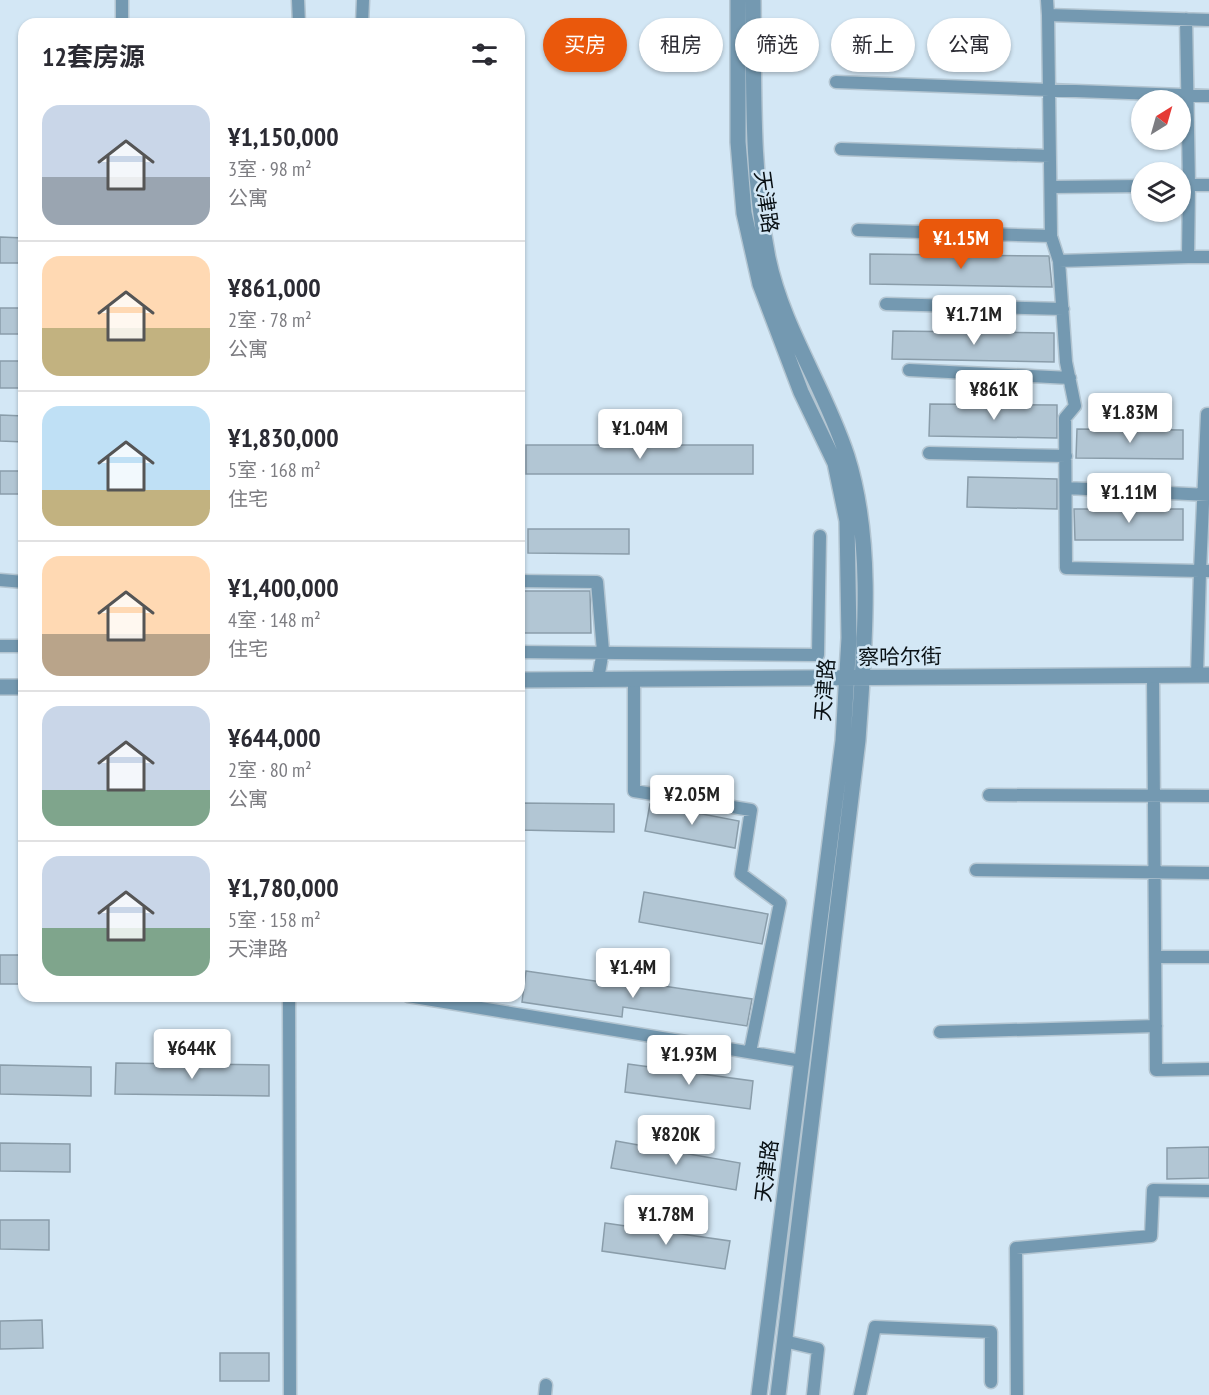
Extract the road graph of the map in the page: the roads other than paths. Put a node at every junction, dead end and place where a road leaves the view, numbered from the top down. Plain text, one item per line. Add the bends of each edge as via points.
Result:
1 (122, 0) edge
2 (298, 0) edge
3 (363, 0) edge
4 (738, 0) edge
5 (753, 0) edge
6 (1047, 0) edge
7 (1047, 15) junction
8 (122, 18) edge
9 (299, 18) edge
10 (362, 18) edge
11 (1186, 19) junction
12 (1209, 20) edge
13 (837, 82) dead end
14 (1186, 90) edge
15 (1049, 91) junction
16 (1131, 93) edge
17 (1191, 95) edge
18 (1209, 96) edge
19 (841, 149) dead end
20 (1050, 156) junction
21 (1191, 185) edge
22 (1209, 185) edge
23 (1131, 186) edge
24 (1051, 187) junction
25 (1187, 222) edge
26 (858, 230) dead end
27 (1051, 236) junction
28 (1188, 257) junction
29 (1209, 257) edge
30 (1059, 261) junction
31 (886, 304) dead end
32 (1063, 309) junction
33 (909, 370) dead end
34 (1070, 378) junction
35 (1209, 414) edge
36 (928, 453) dead end
37 (1066, 456) junction
38 (1066, 488) junction
39 (1206, 495) edge
40 (820, 536) dead end
41 (1204, 571) edge
42 (0, 580) edge
43 (525, 581) edge
44 (18, 582) edge
45 (0, 646) edge
46 (18, 646) edge
47 (603, 651) junction
48 (525, 652) edge
49 (1203, 675) edge
50 (1153, 676) junction
51 (634, 678) junction
52 (854, 678) junction
53 (598, 679) junction
54 (525, 680) edge
55 (0, 687) edge
56 (18, 687) edge
57 (989, 795) dead end
58 (1154, 796) junction
59 (1209, 796) edge
60 (976, 870) dead end
61 (1154, 871) junction
62 (1209, 873) edge
63 (1155, 957) junction
64 (1209, 957) edge
65 (289, 1002) edge
66 (445, 1002) edge
67 (1156, 1026) junction
68 (940, 1032) dead end
69 (750, 1052) junction
70 (802, 1060) junction
71 (1209, 1070) edge
72 (1209, 1191) edge
73 (784, 1341) junction
74 (991, 1382) dead end
75 (290, 1395) edge
76 (759, 1395) edge
77 (778, 1395) edge
78 (813, 1395) edge
79 (860, 1395) edge
80 (1017, 1395) edge

1 - 8 street
2 - 9 street
3 - 10 street
4 - 52 street, 天津路 via 738,142 744,213 759,284 801,392 835,463 847,521 849,638
5 - 52 street, 天津路 via 754,128 759,202 769,260 792,334 847,457 862,529 865,639
6 - 7 street
7 - 11 street
7 - 15 street
11 - 12 street
11 - 14 street
13 - 15 street
15 - 16 street
15 - 20 street
17 - 18 street
19 - 20 street
20 - 24 street
21 - 22 street
23 - 24 street
24 - 27 street
25 - 28 street
26 - 27 street
27 - 30 street
28 - 29 street
28 - 30 street
30 - 32 street
31 - 32 street
32 - 34 street
33 - 34 street
34 - 37 street via 1075,406 1065,418
35 - 39 street
36 - 37 street
37 - 38 street
38 - 39 street
38 - 41 street via 1066,568
39 - 41 street
40 - 47 street via 818,655
41 - 49 street
42 - 44 street
43 - 47 street via 597,582
45 - 46 street
47 - 48 street
47 - 53 street
49 - 50 street, 察哈尔街
50 - 52 street, 察哈尔街
50 - 58 street
51 - 52 street, 察哈尔街
51 - 53 street, 察哈尔街
51 - 69 street via 634,790 751,810 741,874 780,903
52 - 70 street, 天津路
52 - 73 street, 天津路 via 858,740
53 - 54 street, 察哈尔街
55 - 56 street
57 - 58 street
58 - 59 street
58 - 61 street
60 - 61 street
61 - 62 street
61 - 63 street
63 - 64 street
63 - 67 street
65 - 75 street
66 - 69 street
67 - 68 street
67 - 71 street via 1156,1070
69 - 70 street
70 - 76 street, 天津路
72 - 80 street via 1153,1190 1151,1236 1016,1248
73 - 77 street, 天津路
73 - 78 street via 818,1349
74 - 79 street via 991,1332 875,1327

